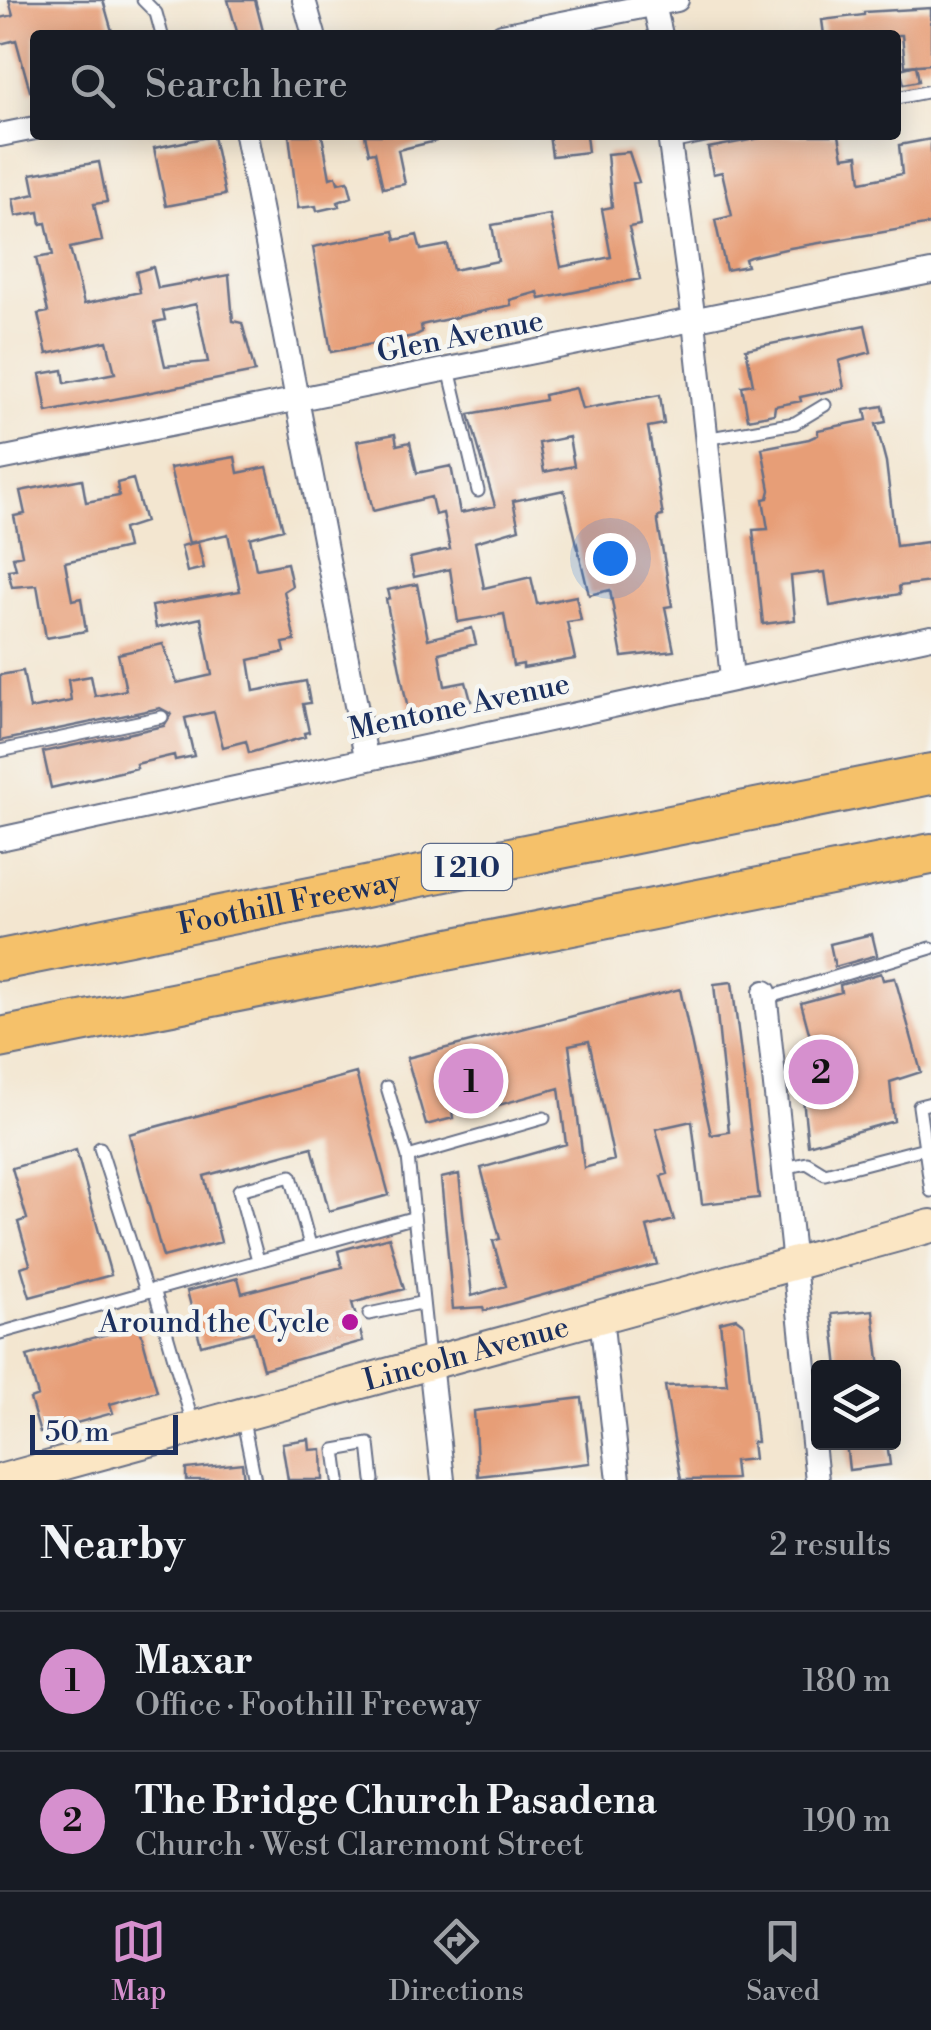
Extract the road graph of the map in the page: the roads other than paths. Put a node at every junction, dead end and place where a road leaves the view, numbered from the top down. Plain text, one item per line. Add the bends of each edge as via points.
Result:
1 (143, 0) edge
2 (304, 0) edge
3 (661, 2) edge
4 (161, 30) edge
5 (313, 30) edge
6 (526, 30) edge
7 (661, 30) edge
8 (931, 90) edge
9 (901, 97) edge
10 (30, 129) edge
11 (0, 135) edge
12 (247, 140) edge
13 (669, 140) edge
14 (931, 272) edge
15 (694, 321) junction
16 (448, 369) junction
17 (300, 398) junction
18 (825, 405) dead end
19 (705, 439) junction
20 (0, 460) edge
21 (478, 491) dead end
22 (931, 637) edge
23 (732, 678) junction
24 (162, 717) dead end
25 (0, 751) edge
26 (366, 756) junction
27 (931, 774) edge
28 (0, 839) edge
29 (931, 854) edge
30 (930, 953) edge
31 (2, 960) edge
32 (766, 995) joint
33 (6, 1036) edge
34 (386, 1087) dead end
35 (931, 1103) edge
36 (544, 1118) dead end
37 (100, 1148) dead end
38 (925, 1148) junction
39 (408, 1157) junction
40 (784, 1168) junction
41 (931, 1192) edge
42 (412, 1218) junction
43 (931, 1226) edge
44 (310, 1245) junction
45 (258, 1260) junction
46 (794, 1264) junction
47 (150, 1290) junction
48 (420, 1302) junction
49 (369, 1314) dead end
50 (601, 1316) junction
51 (0, 1333) edge
52 (430, 1363) junction
53 (241, 1415) junction
54 (194, 1428) junction
55 (3, 1480) edge
56 (256, 1480) edge
57 (338, 1480) edge
58 (373, 1480) edge
59 (443, 1480) edge
60 (619, 1480) edge
61 (817, 1480) edge

1 - 4 lane
2 - 5 street
3 - 6 street
3 - 7 street
8 - 9 lane
10 - 11 street
12 - 17 street
13 - 15 street
14 - 15 street, Glen Avenue
15 - 16 street, Glen Avenue
15 - 19 street
16 - 17 street, Glen Avenue
16 - 21 lane
17 - 20 street, Glen Avenue
17 - 26 street
18 - 19 lane via 794,422
19 - 23 street
22 - 23 street, Mentone Avenue
23 - 26 street, Mentone Avenue
24 - 25 lane
26 - 28 street, Mentone Avenue
27 - 31 highway, Foothill Freeway / I 210
29 - 33 highway
30 - 32 lane
32 - 40 street
34 - 39 lane
35 - 38 lane via 919,1106
36 - 39 lane
37 - 47 lane
38 - 40 lane via 825,1174 807,1163
38 - 41 lane
39 - 42 lane
40 - 46 street
42 - 44 lane
42 - 48 lane
43 - 46 main road, Lincoln Avenue
44 - 45 lane
44 - 45 lane via 291,1176 239,1190
45 - 47 lane
46 - 50 main road, Lincoln Avenue
46 - 61 street
47 - 51 lane
47 - 54 lane
48 - 49 lane
48 - 52 lane
50 - 52 main road, Lincoln Avenue
50 - 60 street
52 - 53 main road, Lincoln Avenue
52 - 59 street
53 - 54 main road, Lincoln Avenue
53 - 56 lane
54 - 55 main road, Lincoln Avenue
57 - 58 lane via 335,1450 369,1444

